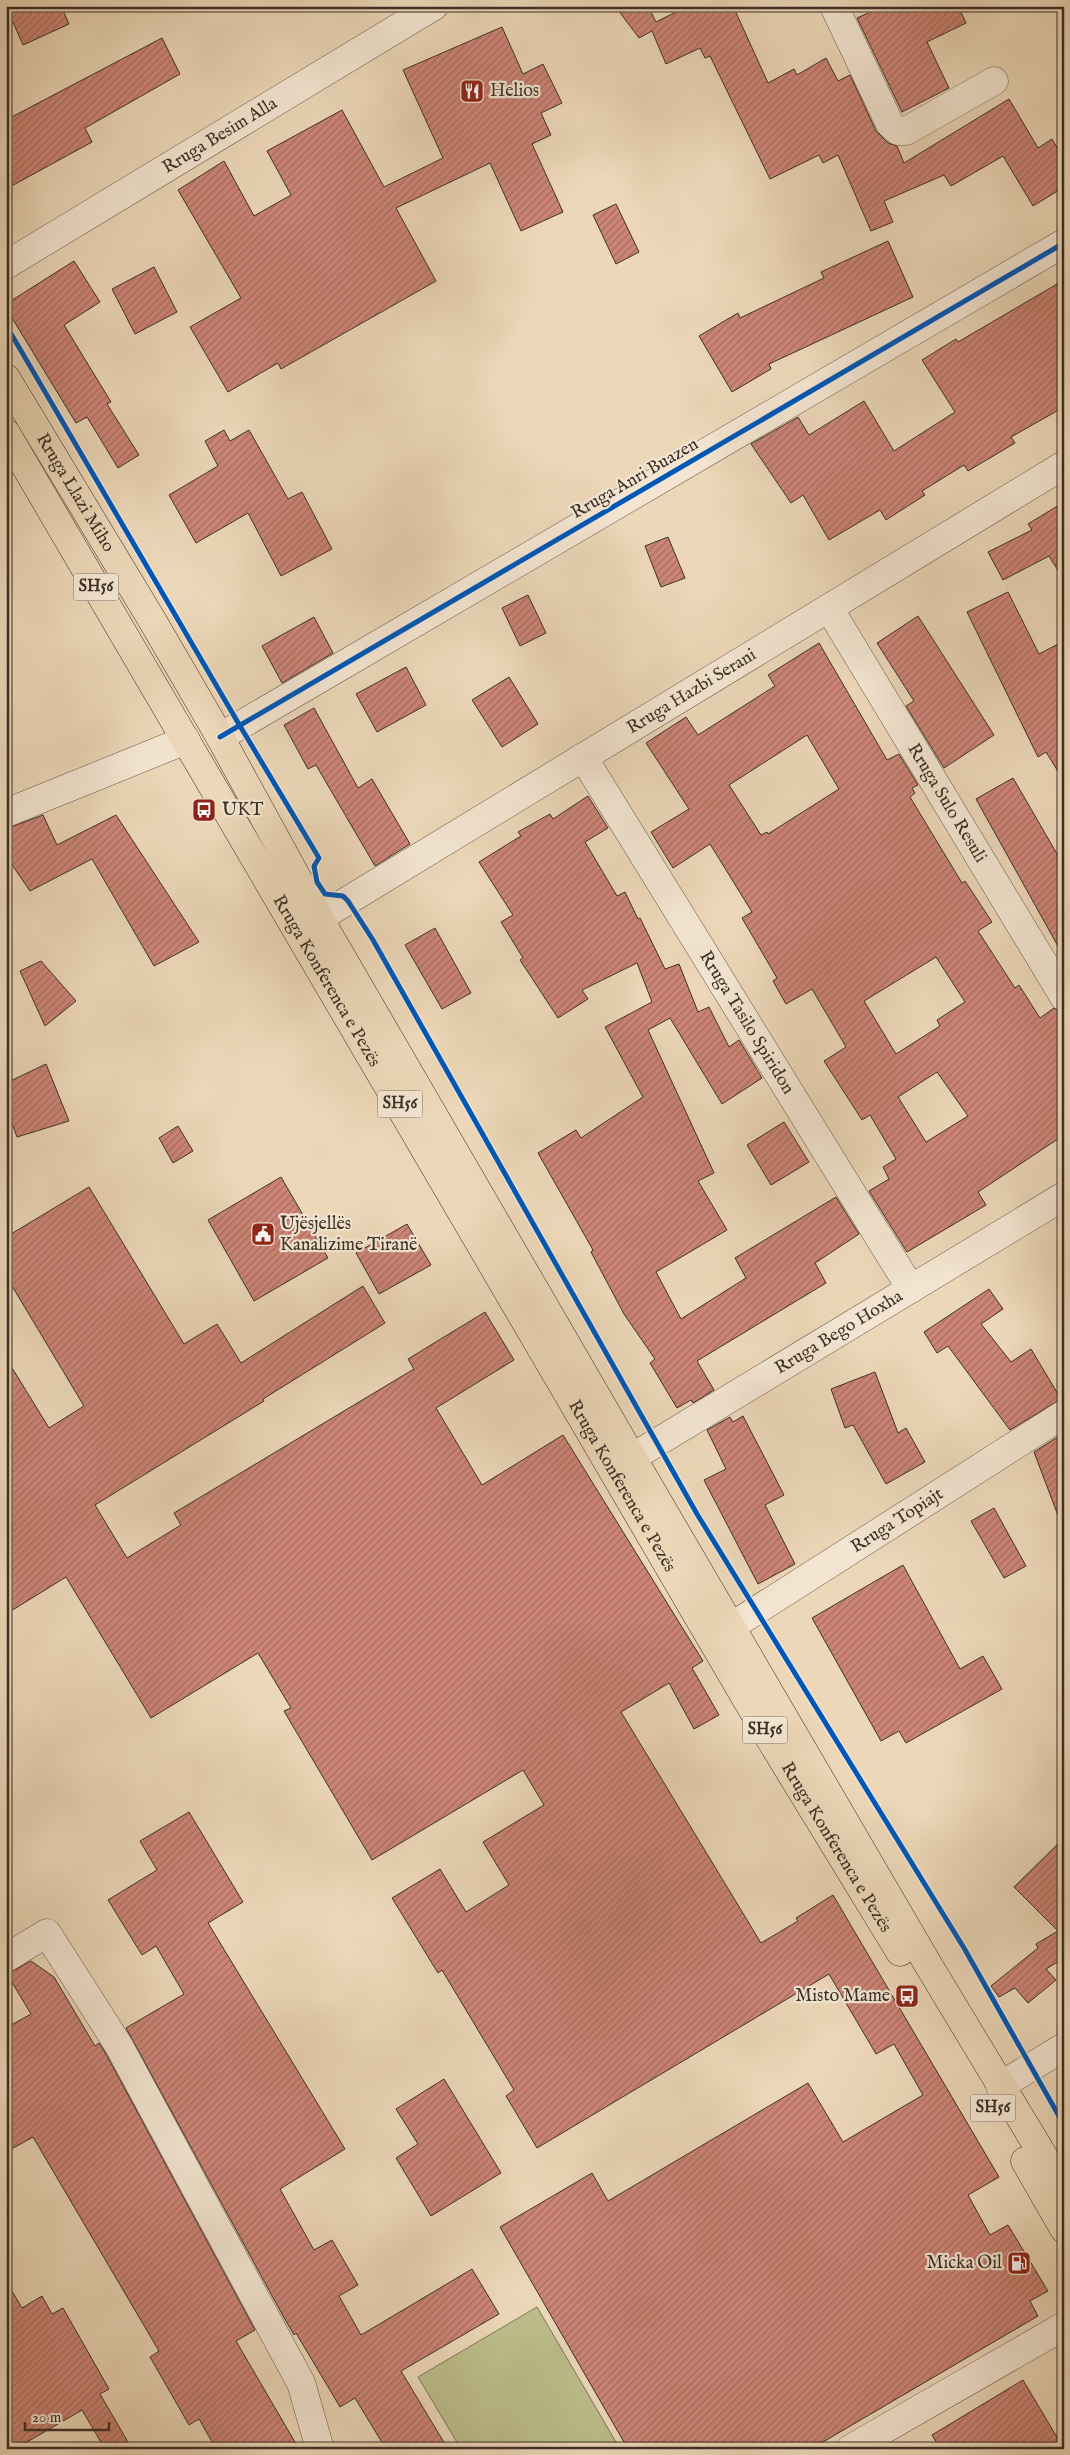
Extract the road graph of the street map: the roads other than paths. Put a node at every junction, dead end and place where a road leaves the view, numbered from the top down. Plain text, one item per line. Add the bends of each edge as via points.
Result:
1 (834, 6) edge
2 (420, 10) edge
3 (994, 81) dead end
4 (1064, 243) edge
5 (6, 265) edge
6 (6, 378) edge
7 (6, 433) edge
8 (1064, 465) edge
9 (829, 608) junction
10 (220, 737) junction
11 (186, 740) junction
12 (583, 757) junction
13 (6, 814) edge
14 (319, 918) junction
15 (1064, 997) edge
16 (1064, 1196) edge
17 (911, 1289) junction
18 (1064, 1414) edge
19 (623, 1464) junction
20 (732, 1626) junction
21 (6, 1958) edge
22 (1064, 2047) edge
23 (1000, 2086) junction
24 (1064, 2190) edge
25 (1064, 2229) edge
26 (1064, 2326) edge
27 (320, 2449) edge
28 (850, 2449) edge

1 - 3 street via 890,124 898,131 906,131
2 - 5 street, Rruga Besim Alla
4 - 10 street, Rruga Anri Buazen
6 - 10 main road, Rruga Llazi Miho / SH56
7 - 11 main road, Rruga Llazi Miho / SH56
8 - 9 street, Rruga Hazbi Serani
9 - 12 street, Rruga Hazbi Serani
9 - 15 street, Rruga Sulo Resuli
10 - 14 main road, Rruga Konferenca e Pezës / SH56
11 - 13 street
11 - 19 main road, Rruga Konferenca e Pezës / SH56
12 - 14 street, Rruga Hazbi Serani
12 - 17 street, Rruga Tasilo Spiridon
14 - 19 main road, Rruga Konferenca e Pezës / SH56
16 - 17 street, Rruga Bego Hoxha
17 - 19 street, Rruga Bego Hoxha
18 - 20 street, Rruga Topiajt
19 - 20 main road, Rruga Konferenca e Pezës / SH56
19 - 25 main road, Rruga Konferenca e Pezës / SH56 via 762,1726
20 - 23 main road, Rruga Konferenca e Pezës / SH56
21 - 27 street via 48,1932 118,2046 300,2383
22 - 23 street
23 - 24 main road, Rruga Konferenca e Pezës / SH56
26 - 28 street

